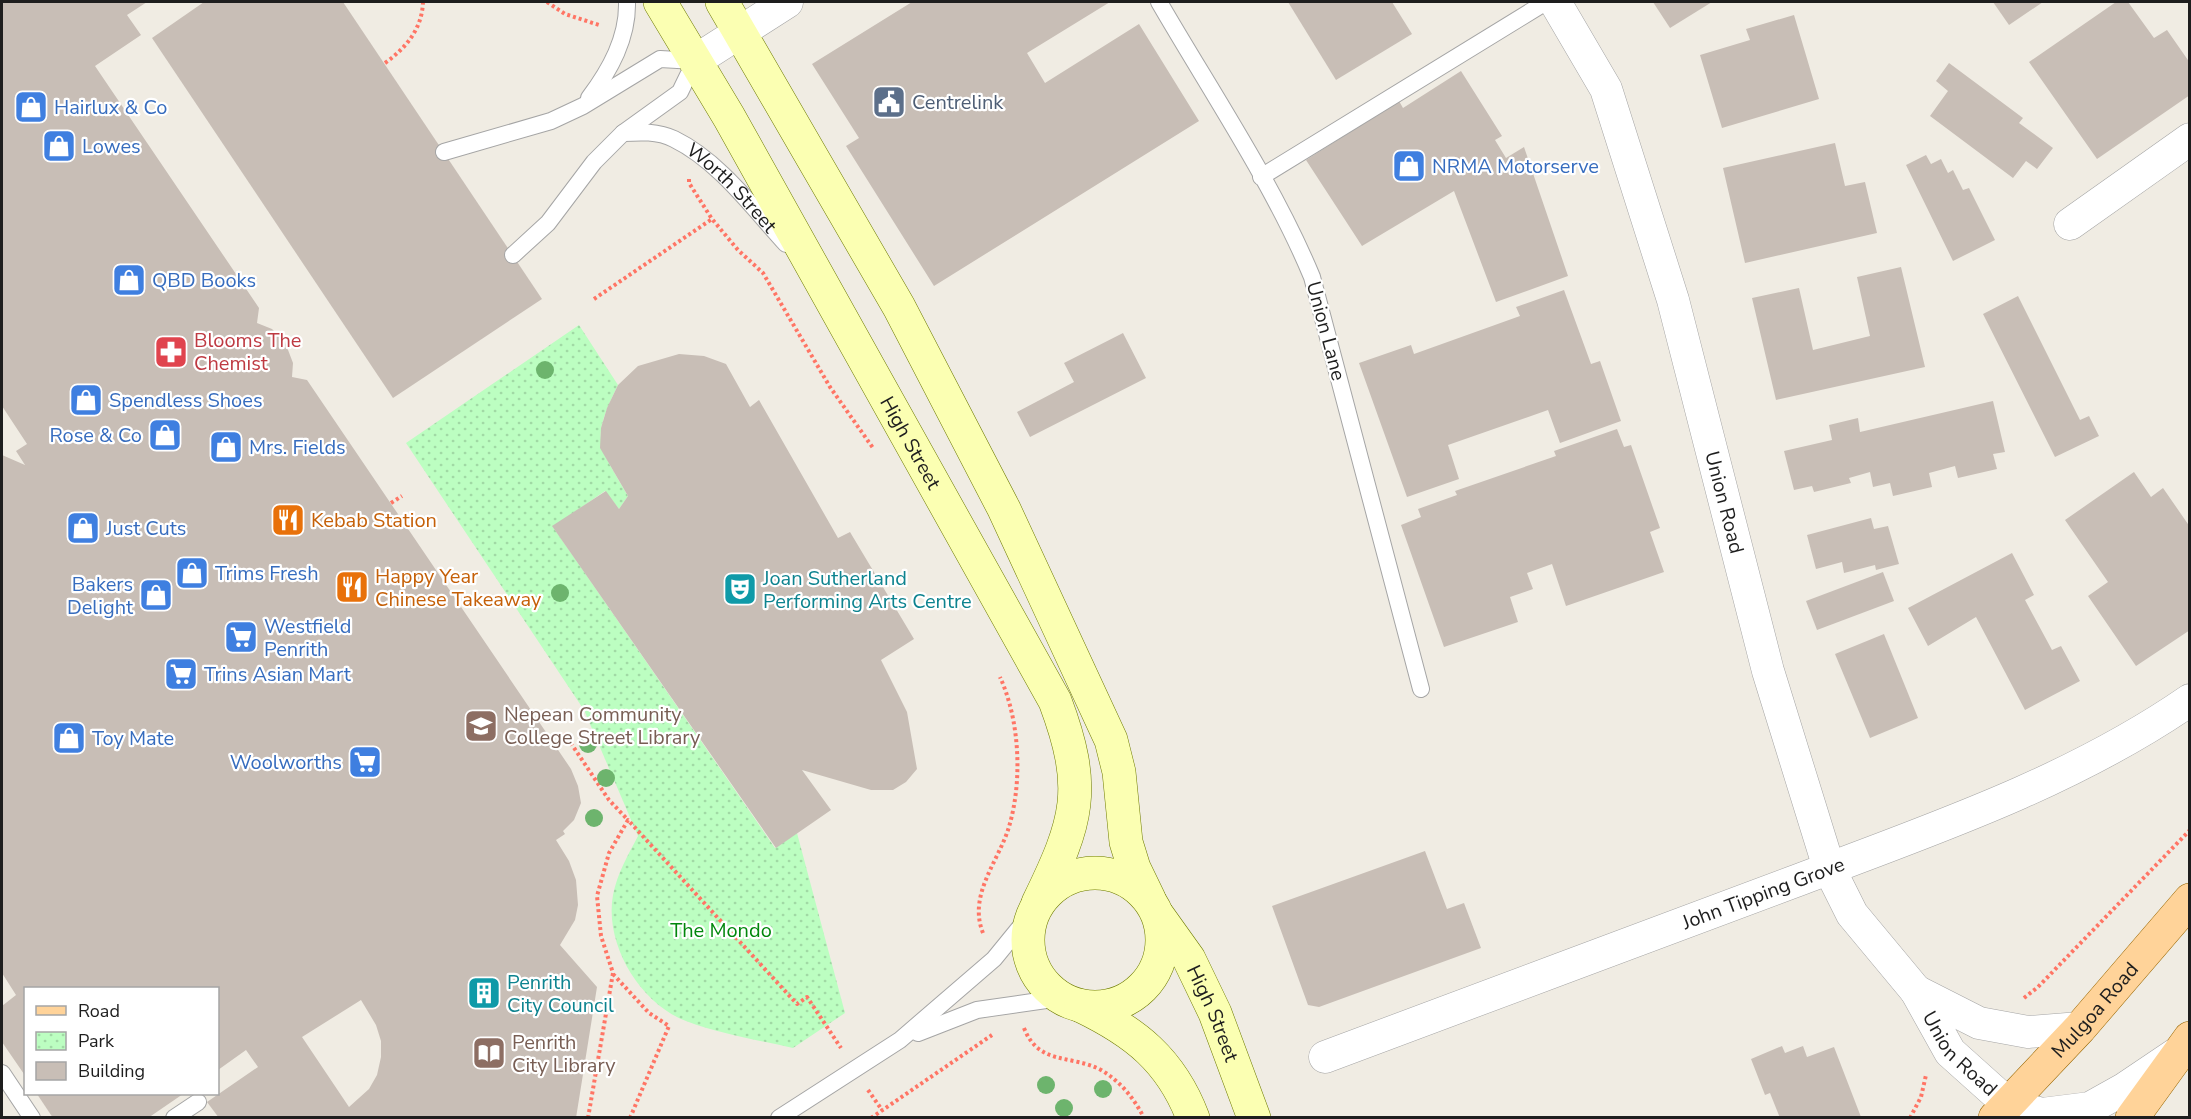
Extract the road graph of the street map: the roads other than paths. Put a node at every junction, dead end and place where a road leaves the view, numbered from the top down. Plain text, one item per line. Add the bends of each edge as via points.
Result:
1 (627, 2) edge
2 (660, 2) edge
3 (722, 2) edge
4 (787, 2) edge
5 (1159, 2) edge
6 (1546, 2) edge
7 (1555, 2) edge
8 (740, 32) junction
9 (695, 60) junction
10 (583, 106) junction
11 (623, 133) junction
12 (2190, 139) edge
13 (444, 152) dead end
14 (1261, 177) junction
15 (2070, 224) dead end
16 (513, 255) dead end
17 (820, 279) junction
18 (1421, 689) dead end
19 (2190, 700) edge
20 (1829, 868) junction
21 (2190, 900) edge
22 (1036, 906) junction
23 (1154, 908) junction
24 (1916, 991) junction
25 (1073, 1003) junction
26 (2080, 1028) junction
27 (900, 1040) junction
28 (2183, 1045) edge
29 (1325, 1058) dead end
30 (2, 1073) edge
31 (198, 1102) dead end
32 (2002, 1111) edge
33 (32, 1118) edge
34 (174, 1118) edge
35 (779, 1118) edge
36 (1193, 1118) edge
37 (1254, 1118) edge
38 (2132, 1118) edge

1 - 10 lane via 618,49 605,76
2 - 9 main road, High Street
3 - 8 main road, High Street
4 - 8 street
5 - 14 lane, Union Lane
6 - 14 lane
7 - 20 street, Union Road via 1606,89 1662,266 1768,671
8 - 9 street
8 - 23 main road, High Street via 899,308 1004,509 1111,740 1119,772 1126,842
9 - 10 lane via 660,59
9 - 11 lane via 680,92
9 - 17 main road, High Street
10 - 13 lane via 551,121
11 - 16 lane via 594,162 548,223
11 - 17 lane, Worth Street via 648,132 673,138 696,153 725,178
12 - 15 street
14 - 18 lane, Union Lane via 1312,278
17 - 22 main road, High Street via 1055,701 1070,742 1076,782 1074,814 1060,858
19 - 20 street, John Tipping Grove via 2045,784
20 - 24 street, Union Road via 1852,914
20 - 29 street, John Tipping Grove
21 - 26 main road, Mulgoa Road
22 - 23 main road via 1066,878 1102,873 1136,886
22 - 25 main road via 1028,944 1031,962 1050,990
22 - 27 lane via 994,959
23 - 25 main road via 1162,937 1160,957 1139,992 1102,1007
23 - 37 main road, High Street via 1189,959 1215,1013
24 - 26 street, Union Road via 1979,1023 2028,1032
24 - 32 street, Union Road via 1950,1052
25 - 27 lane via 1015,1004 955,1017
25 - 36 main road via 1120,1025 1155,1054 1183,1090
26 - 32 main road, Mulgoa Road
27 - 35 lane
28 - 32 street, Union Road via 2124,1089 2090,1108 2042,1114
28 - 38 main road
30 - 33 lane
31 - 34 lane

